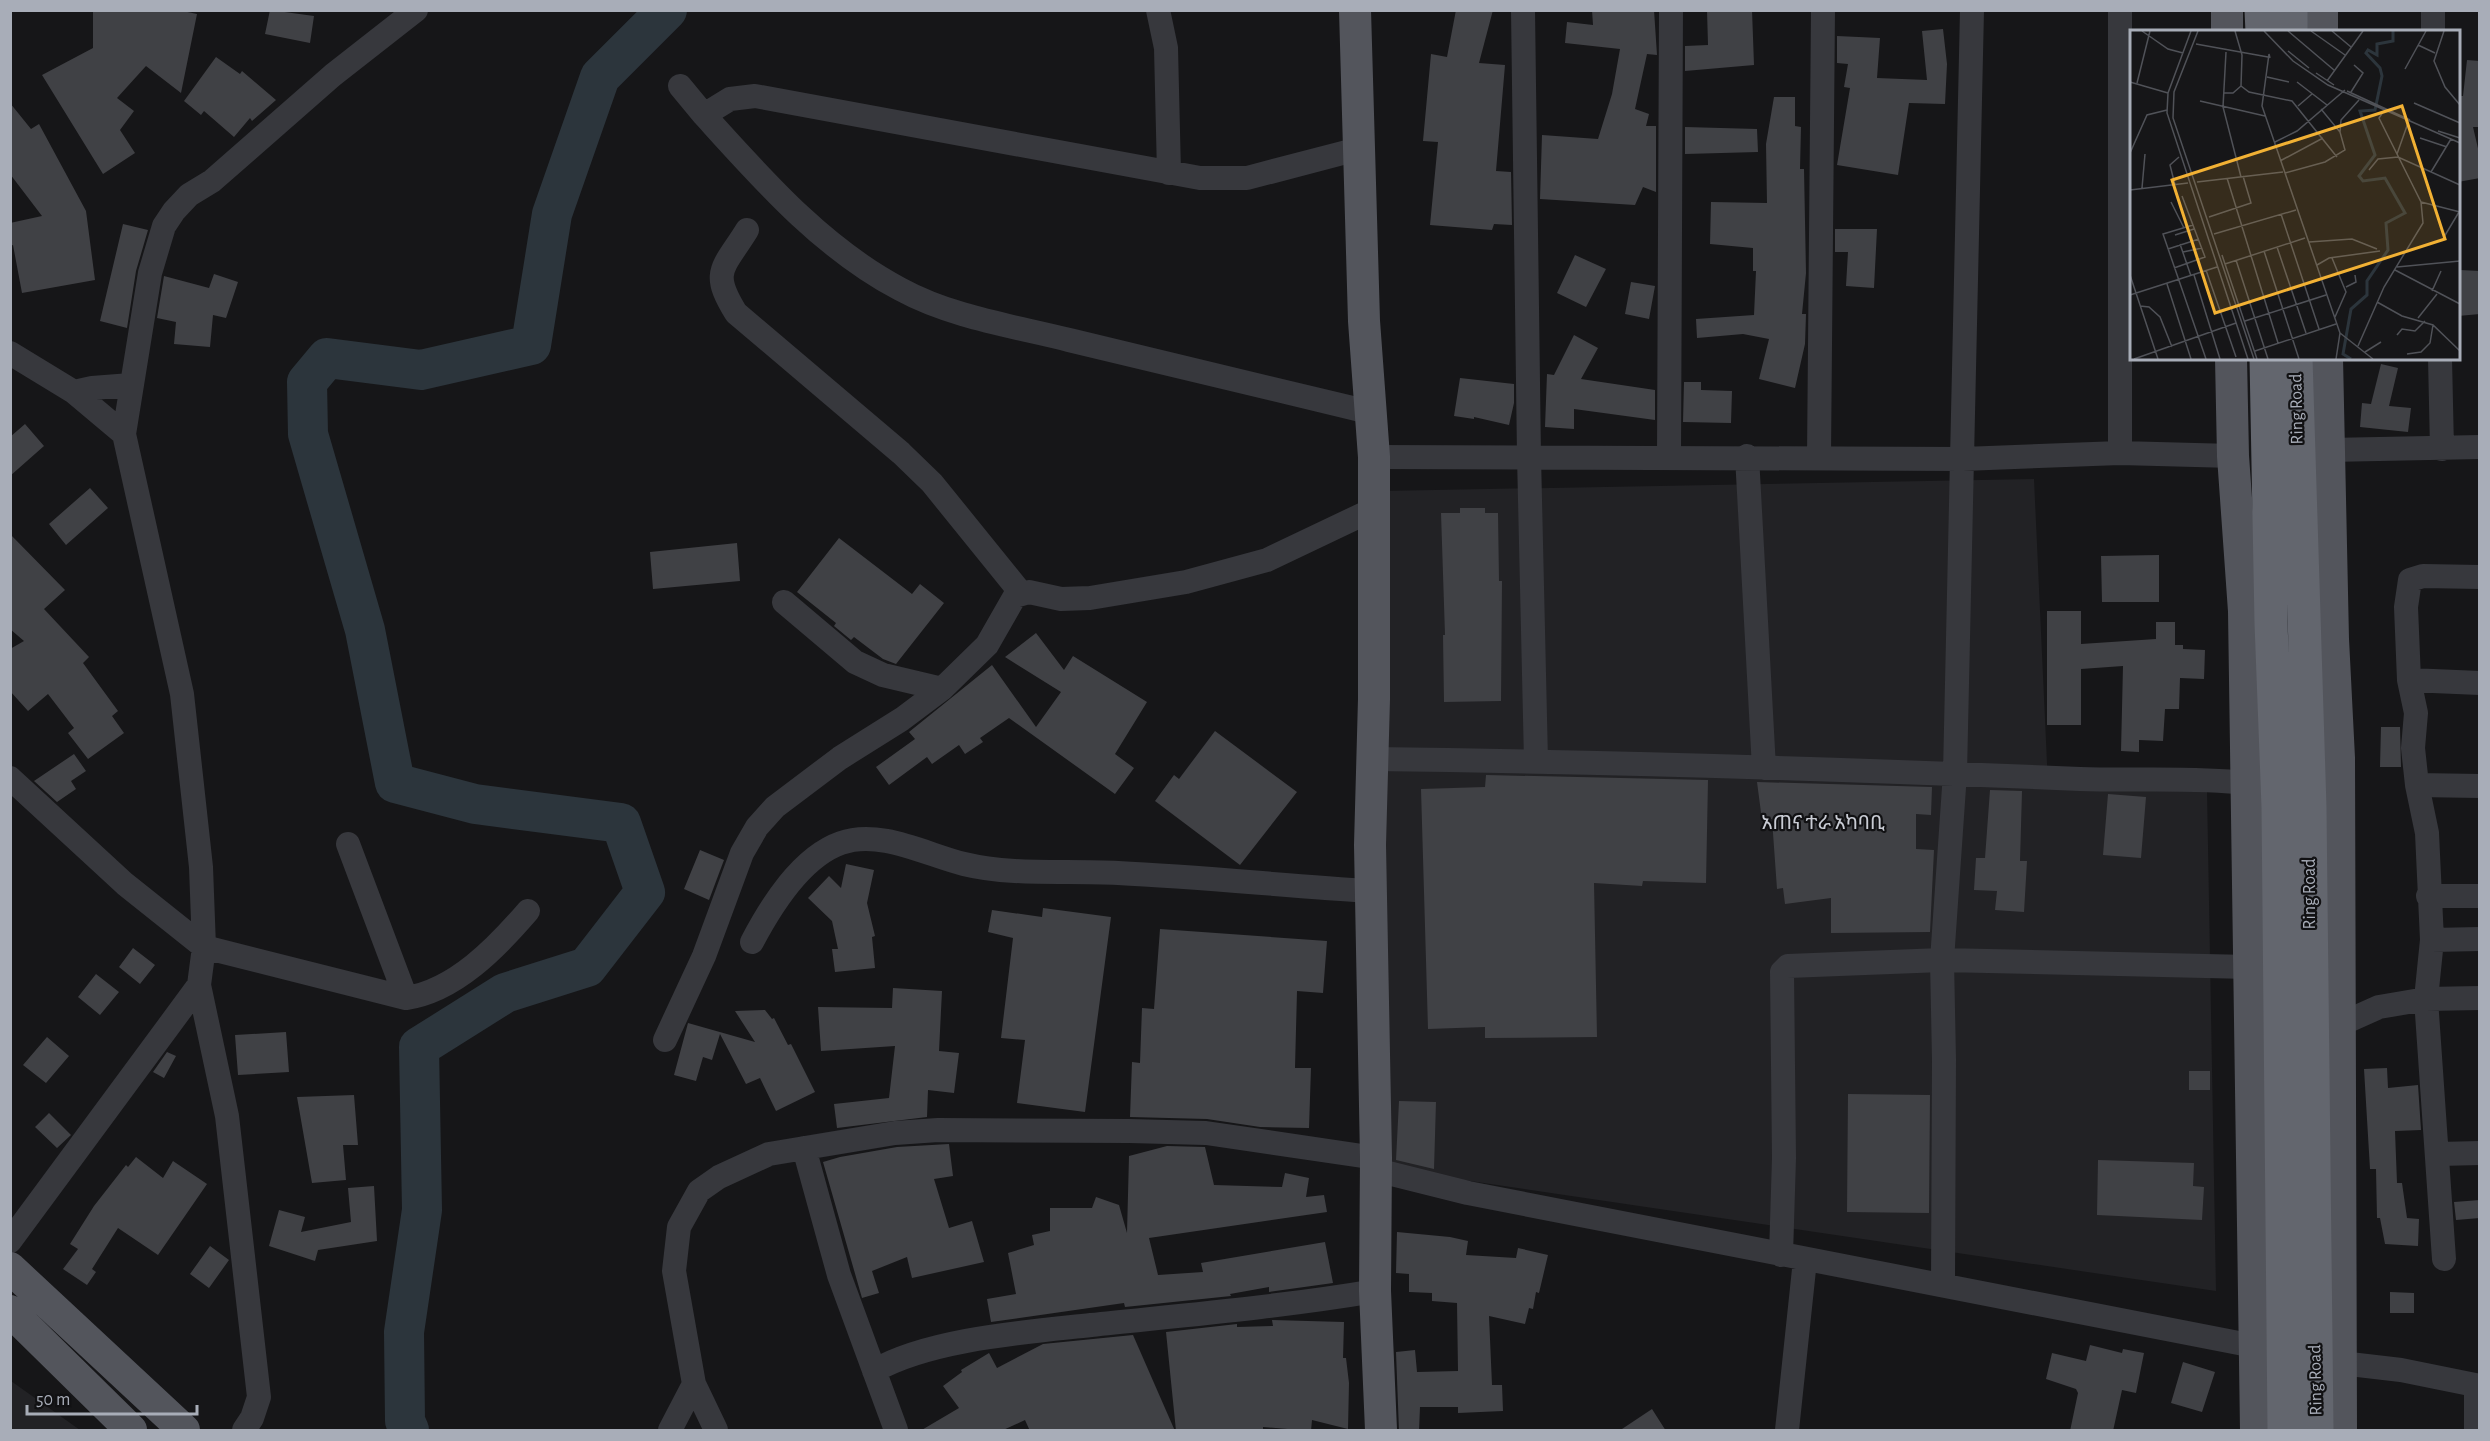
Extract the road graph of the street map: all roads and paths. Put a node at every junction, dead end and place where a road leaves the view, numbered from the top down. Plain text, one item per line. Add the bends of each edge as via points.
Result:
1 (416, 10) edge
2 (1158, 10) edge
3 (1355, 10) edge
4 (1523, 10) edge
5 (1671, 10) edge
6 (1823, 10) edge
7 (1972, 10) edge
8 (2120, 10) edge
9 (2227, 10) edge
10 (2261, 10) edge
11 (2291, 10) edge
12 (2322, 10) edge
13 (2433, 10) edge
14 (2227, 30) edge
15 (2262, 30) edge
16 (2291, 30) edge
17 (2322, 30) edge
18 (2433, 30) edge
19 (680, 86) dead end
20 (704, 115) junction
21 (1358, 149) junction
22 (1169, 173) junction
23 (747, 230) dead end
24 (10, 353) edge
25 (2231, 360) edge
26 (2267, 360) edge
27 (2296, 360) edge
28 (2325, 360) edge
29 (2440, 360) edge
30 (131, 385) junction
31 (74, 392) junction
32 (1369, 411) junction
33 (124, 434) junction
34 (2480, 447) edge
35 (2442, 449) junction
36 (2298, 452) junction
37 (2120, 453) junction
38 (1529, 456) junction
39 (1669, 456) junction
40 (1747, 456) junction
41 (2233, 456) junction
42 (1374, 457) junction
43 (1819, 457) junction
44 (1964, 459) junction
45 (1372, 510) junction
46 (2480, 577) edge
47 (1021, 593) junction
48 (784, 602) dead end
49 (2409, 680) junction
50 (2480, 683) edge
51 (942, 689) junction
52 (1372, 759) junction
53 (1536, 761) junction
54 (1764, 768) junction
55 (1955, 773) junction
56 (10, 778) edge
57 (2247, 783) junction
58 (2417, 785) junction
59 (2480, 786) edge
60 (348, 844) dead end
61 (1371, 891) junction
62 (2428, 896) junction
63 (2480, 896) edge
64 (528, 911) dead end
65 (2480, 939) edge
66 (2432, 940) junction
67 (752, 942) dead end
68 (204, 947) junction
69 (1942, 960) junction
70 (2249, 967) junction
71 (199, 985) junction
72 (406, 998) junction
73 (2480, 998) edge
74 (2426, 999) junction
75 (2341, 1024) junction
76 (665, 1040) dead end
77 (804, 1148) junction
78 (2480, 1153) edge
79 (2439, 1154) junction
80 (1376, 1164) junction
81 (10, 1240) edge
82 (1782, 1255) junction
83 (2444, 1259) dead end
84 (1805, 1260) junction
85 (10, 1268) edge
86 (1943, 1285) junction
87 (1375, 1291) junction
88 (10, 1311) edge
89 (2254, 1346) junction
90 (2341, 1363) junction
91 (874, 1371) junction
92 (694, 1384) junction
93 (2478, 1386) edge
94 (131, 1431) edge
95 (184, 1431) edge
96 (244, 1431) edge
97 (670, 1431) edge
98 (716, 1431) edge
99 (896, 1431) edge
100 (1382, 1431) edge
101 (1787, 1431) edge
102 (2256, 1431) edge
103 (2284, 1431) edge
104 (2317, 1431) edge
105 (2341, 1431) edge
106 (2476, 1431) edge

1 - 30 street via 333,75 174,211 164,226 150,273
2 - 22 street via 1166,48
3 - 21 main road
4 - 38 street
5 - 39 street
6 - 43 street
7 - 44 street
8 - 37 street
9 - 14 main road
10 - 15 highway
11 - 16 highway
12 - 17 main road
13 - 18 street
19 - 20 street
20 - 22 street via 730,99 755,96
20 - 32 street via 829,242 915,297 988,320
21 - 22 street via 1248,178 1200,178
21 - 32 main road
23 - 47 street via 721,271 722,289 736,313 932,483
24 - 31 street
25 - 41 main road
26 - 36 highway, Ring Road
27 - 36 highway, Ring Road
28 - 36 main road
29 - 35 street
30 - 31 street
30 - 33 street
31 - 33 street
32 - 42 main road
33 - 68 street via 182,693 201,867
34 - 35 street
35 - 36 street
36 - 41 main road
36 - 75 main road via 2339,758
36 - 103 highway, Ring Road via 2278,807
36 - 104 highway, Ring Road via 2310,808
37 - 41 street
37 - 44 street
38 - 39 street
38 - 42 street
38 - 53 street
39 - 40 street
40 - 43 street
40 - 54 street
41 - 57 main road via 2244,611
42 - 45 main road
43 - 44 street
44 - 55 street
45 - 47 street via 1267,560 1186,582 1071,600
45 - 52 main road
46 - 49 street via 2423,576 2410,580 2406,607
47 - 51 street via 1010,602 987,645
48 - 51 street via 855,662 883,675
49 - 50 street
49 - 58 street via 2416,713 2413,748
51 - 76 street via 840,758 775,807 757,827 742,853 704,956
52 - 53 street
52 - 61 main road
53 - 54 street
54 - 55 street
55 - 57 street
55 - 69 street
56 - 68 street via 125,884
57 - 70 main road
58 - 59 street
58 - 62 street via 2427,833
60 - 72 street
61 - 67 street via 1120,873 999,869 966,865 867,839 842,843 817,856 765,917
61 - 80 main road
62 - 63 street
62 - 66 street
64 - 72 street via 509,933 455,978
65 - 66 street
66 - 74 street
68 - 71 street
68 - 72 street
69 - 70 street
69 - 82 street via 1799,964 1782,972
69 - 86 street
70 - 89 main road
71 - 81 street
71 - 96 street via 227,1116 259,1397
73 - 74 street
74 - 75 street via 2379,1007
74 - 79 street
75 - 90 main road
77 - 80 street via 938,1130 1206,1133
77 - 91 street via 839,1275
77 - 92 street via 769,1154 719,1177 699,1191 685,1212 679,1227 674,1271
78 - 79 street
79 - 83 street
80 - 82 street via 1468,1193
80 - 87 main road
82 - 84 street
84 - 86 street
84 - 101 street
85 - 95 main road
86 - 89 street
87 - 91 street via 1267,1308 1018,1333 935,1347
87 - 100 main road
88 - 94 main road
89 - 102 main road
90 - 93 street via 2401,1370
90 - 105 main road
91 - 99 street
92 - 97 street
92 - 98 street
93 - 106 street

